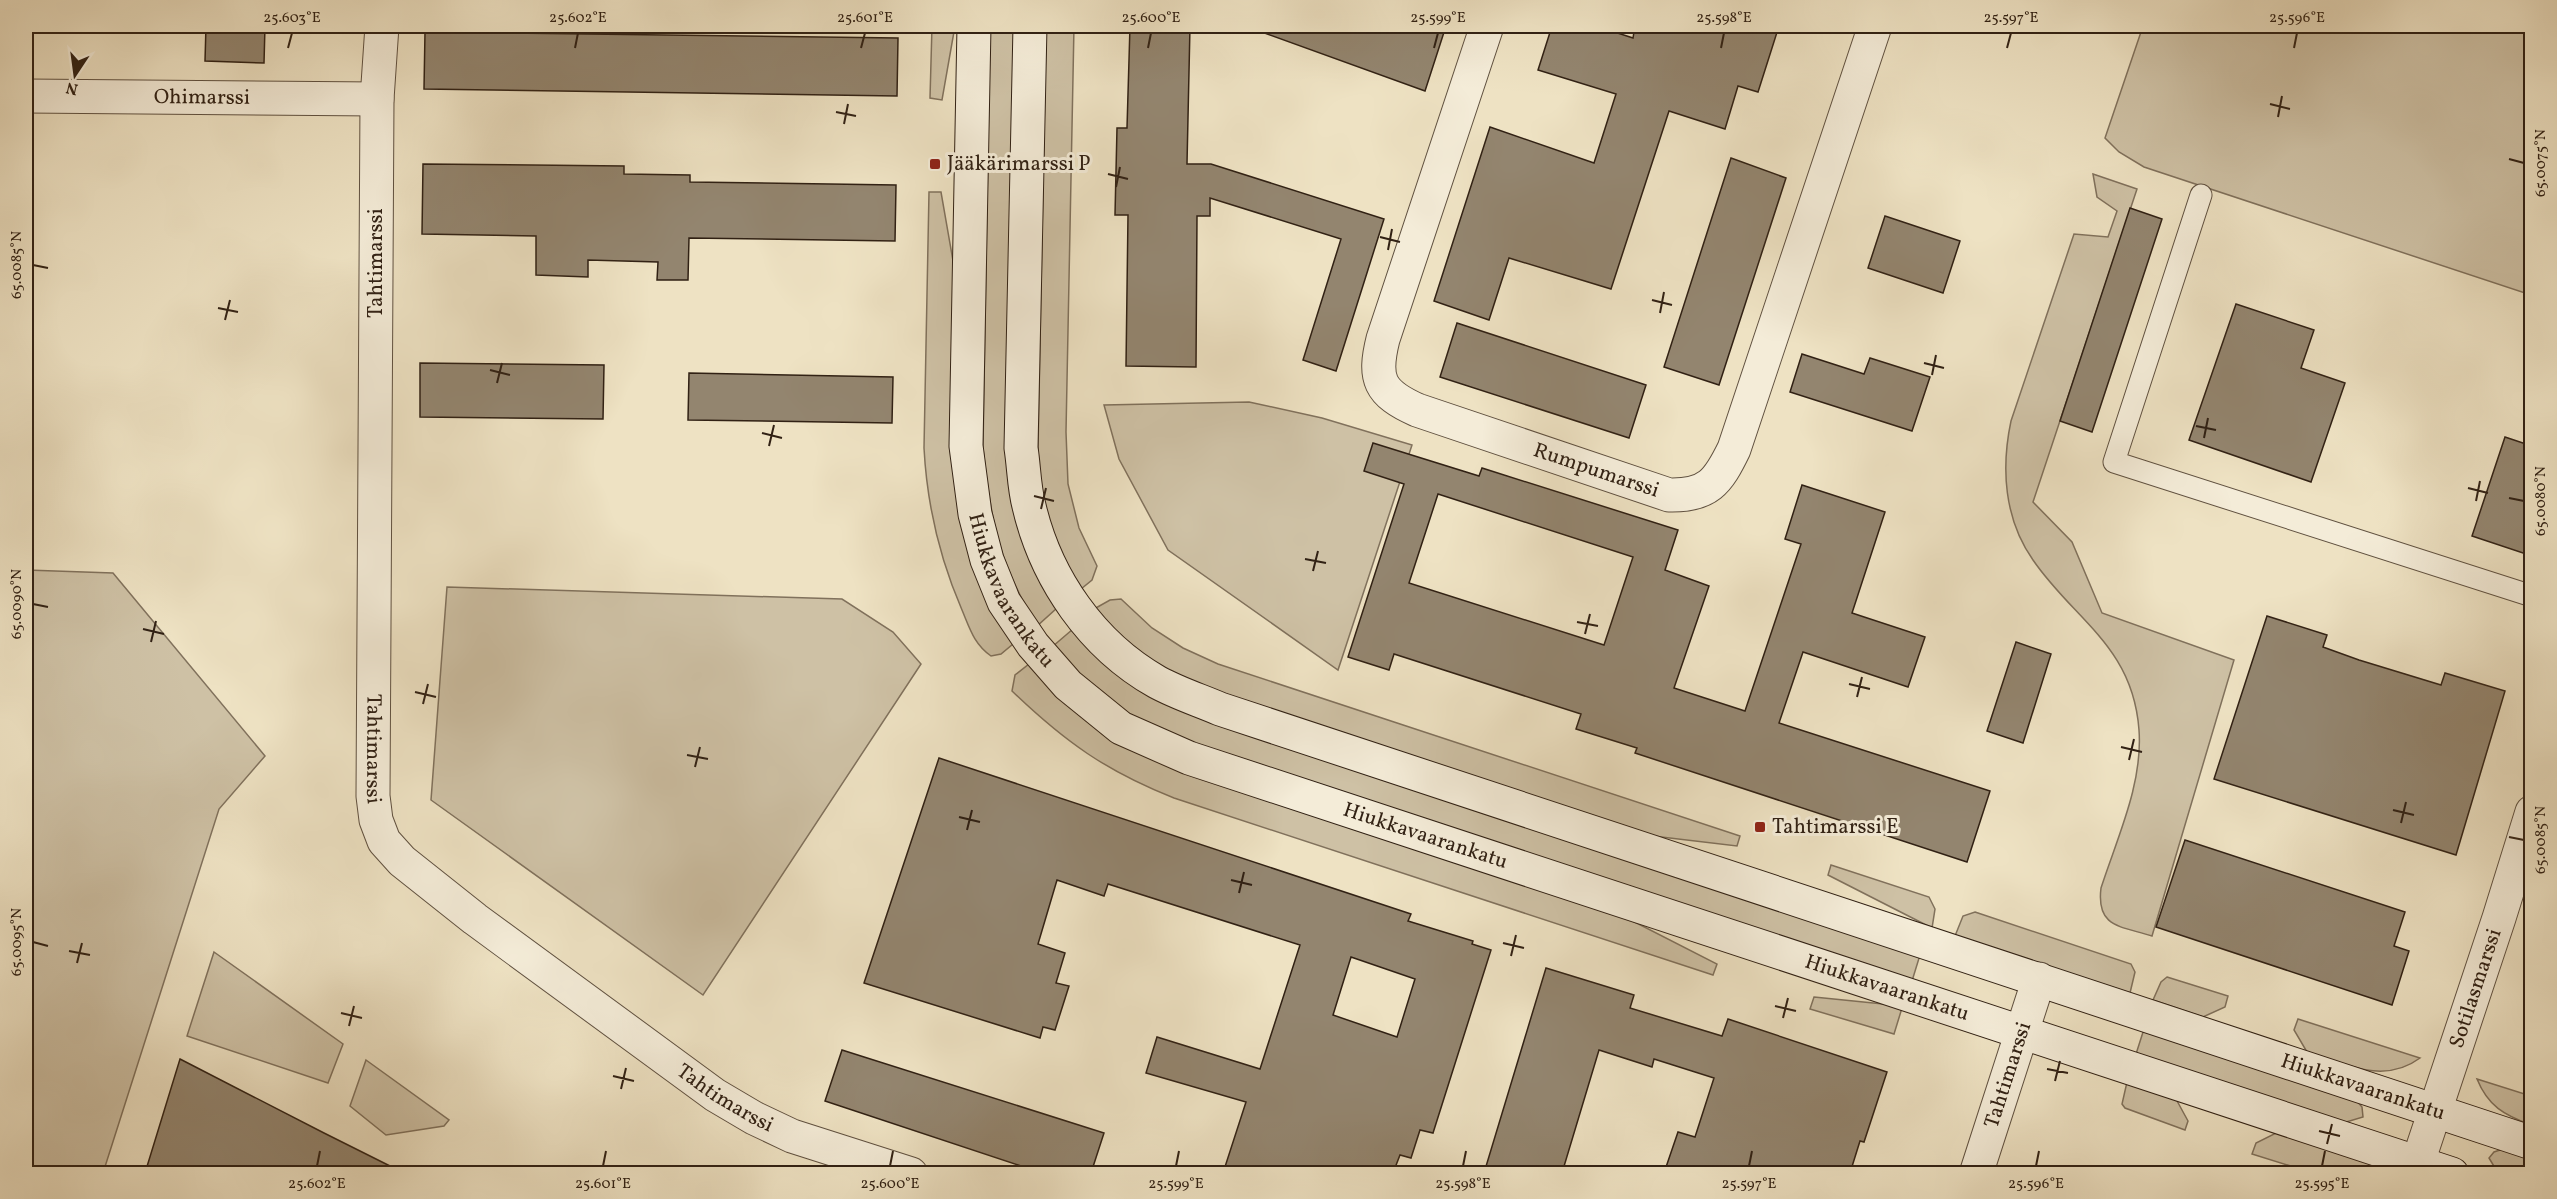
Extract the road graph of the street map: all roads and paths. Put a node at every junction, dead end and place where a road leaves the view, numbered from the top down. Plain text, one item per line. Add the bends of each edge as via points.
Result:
1 (382, 26) edge
2 (974, 26) edge
3 (1030, 26) edge
4 (1486, 26) edge
5 (1875, 26) edge
6 (26, 96) edge
7 (377, 99) junction
8 (2201, 195) dead end
9 (2532, 596) edge
10 (2532, 812) edge
11 (2039, 979) junction
12 (2022, 1032) junction
13 (2434, 1110) junction
14 (2532, 1143) edge
15 (2418, 1162) junction
16 (911, 1173) edge
17 (1976, 1173) edge
18 (2452, 1173) edge

1 - 7 street, Tahtimarssi
2 - 12 street, Hiukkavaarankatu via 966,446 975,514 987,560 1004,602 1033,645 1068,685 1121,728 1189,758
3 - 11 street, Hiukkavaarankatu via 1021,448 1039,543 1076,609 1111,649 1157,682 1220,709
4 - 5 street, Rumpumarssi via 1383,339 1378,372 1382,387 1417,410 1669,495 1704,490 1722,473 1734,448
6 - 7 street, Ohimarssi
7 - 16 street, Tahtimarssi via 373,796 384,840 402,861 475,919 716,1095 792,1136
8 - 9 lane via 2114,462
10 - 13 street, Sotilasmarssi
11 - 12 street, Tahtimarssi
11 - 13 street, Hiukkavaarankatu
12 - 15 street, Hiukkavaarankatu
12 - 17 street, Tahtimarssi
13 - 14 street, Hiukkavaarankatu
13 - 15 street, Sotilasmarssi
15 - 18 street, Hiukkavaarankatu

